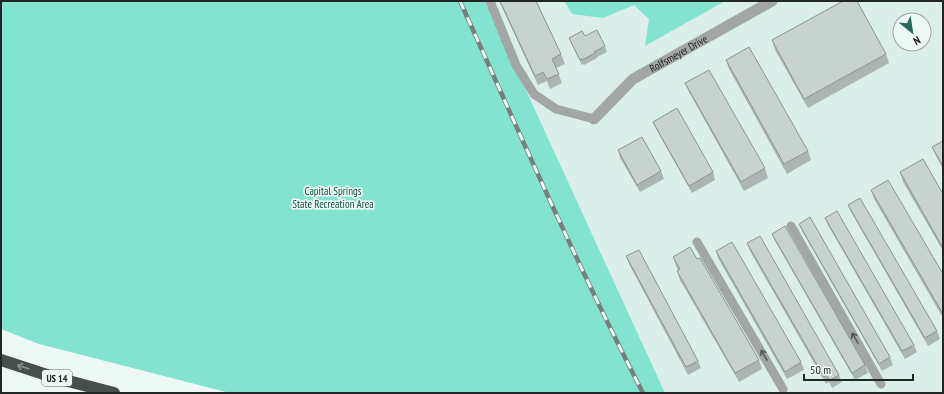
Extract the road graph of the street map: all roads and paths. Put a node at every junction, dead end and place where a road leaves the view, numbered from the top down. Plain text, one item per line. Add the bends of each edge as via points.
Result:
1 (490, 1) edge
2 (772, 1) edge
3 (594, 119) joint
4 (791, 226) dead end
5 (698, 242) dead end
6 (1, 360) edge
7 (881, 384) dead end
8 (784, 389) dead end
9 (114, 393) edge

1 - 3 lane via 516,65 534,94 556,109
2 - 3 street, Rolfsmeyer Drive via 633,79
7 -> 4 lane
8 -> 5 lane
9 -> 6 highway, US 14

